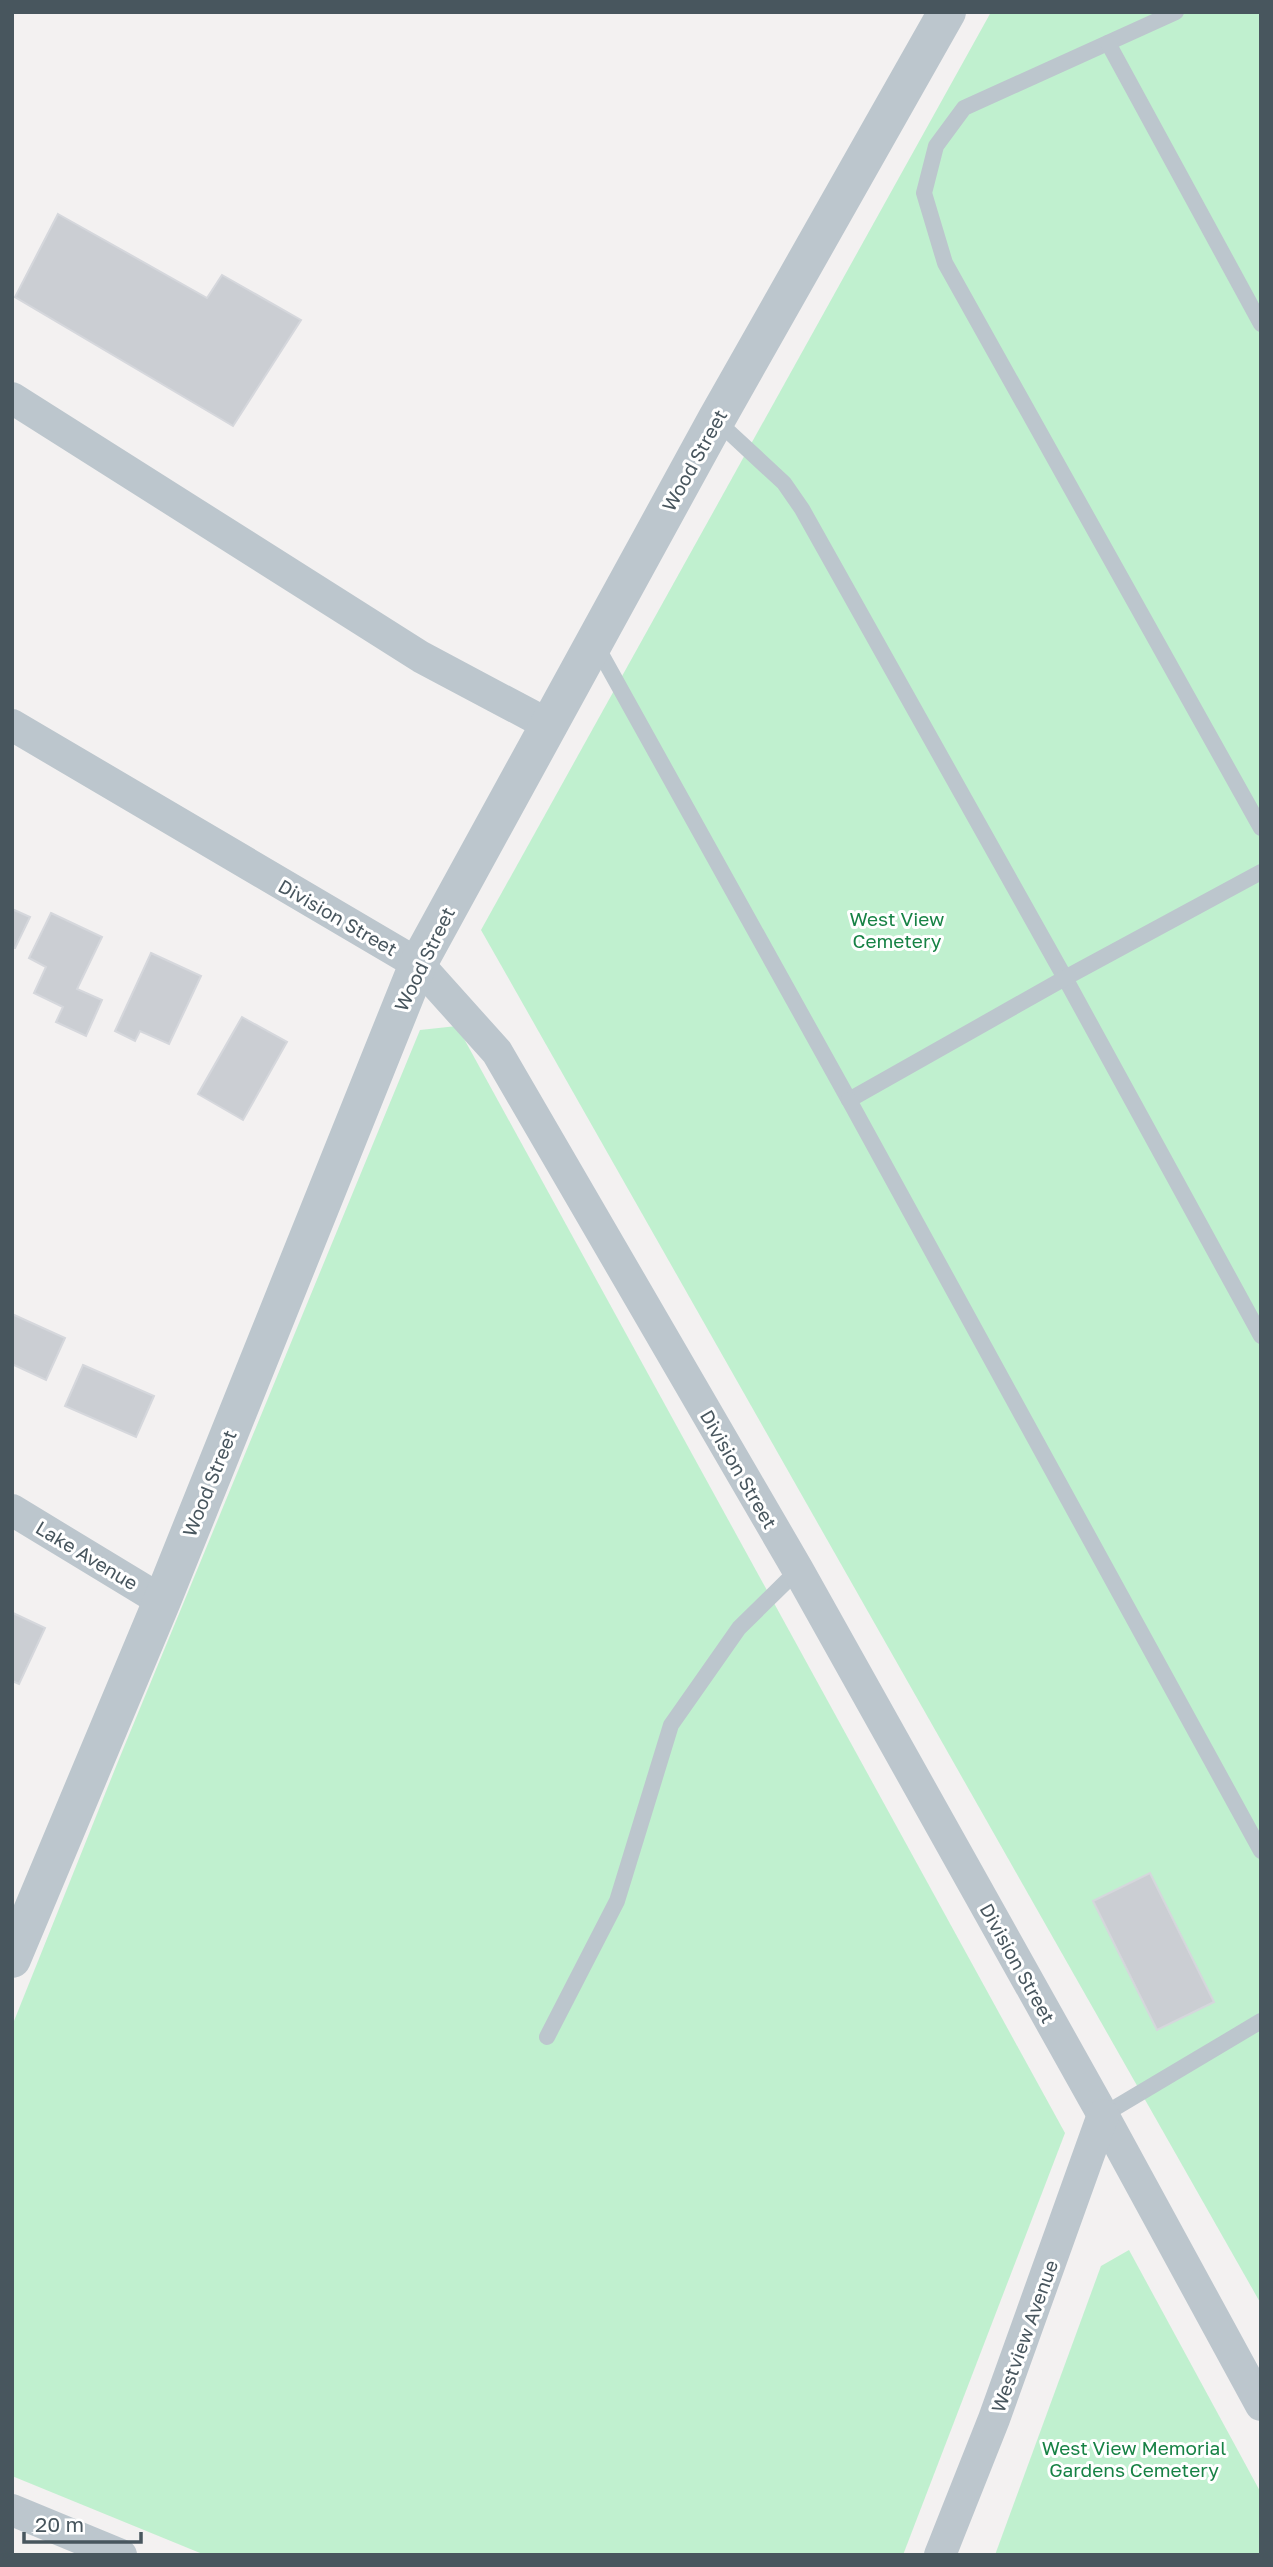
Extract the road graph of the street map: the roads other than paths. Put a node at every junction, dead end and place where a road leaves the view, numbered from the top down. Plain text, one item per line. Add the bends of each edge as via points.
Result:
1 (947, 12) edge
2 (1176, 12) edge
3 (1108, 43) junction
4 (1261, 324) edge
5 (12, 398) edge
6 (716, 420) junction
7 (595, 643) junction
8 (12, 725) edge
9 (549, 725) junction
10 (1261, 828) edge
11 (1261, 872) edge
12 (418, 964) junction
13 (1065, 978) junction
14 (849, 1100) junction
15 (1261, 1336) edge
16 (12, 1510) edge
17 (798, 1570) junction
18 (162, 1601) junction
19 (1261, 1851) edge
20 (12, 1959) edge
21 (1261, 2021) edge
22 (547, 2037) dead end
23 (1103, 2115) junction
24 (1261, 2405) edge
25 (12, 2510) edge
26 (121, 2555) edge
27 (940, 2555) edge

1 - 6 street, Wood Street
2 - 3 lane
3 - 4 lane
3 - 10 lane via 964,108 936,145 923,194 945,263
5 - 9 street via 421,657
6 - 7 street, Wood Street
6 - 13 lane via 784,483 802,509
7 - 9 street, Wood Street
7 - 14 lane
8 - 12 street, Division Street
9 - 12 street, Wood Street
11 - 13 lane
12 - 17 street, Division Street via 497,1052
12 - 18 street, Wood Street
13 - 14 lane
13 - 15 lane
14 - 19 lane
16 - 18 street, Lake Avenue
17 - 22 lane via 739,1628 671,1725 617,1901
17 - 23 street, Division Street
18 - 20 street, Wood Street
21 - 23 lane
23 - 24 street, Division Street
23 - 27 street, Westview Avenue
25 - 26 street

